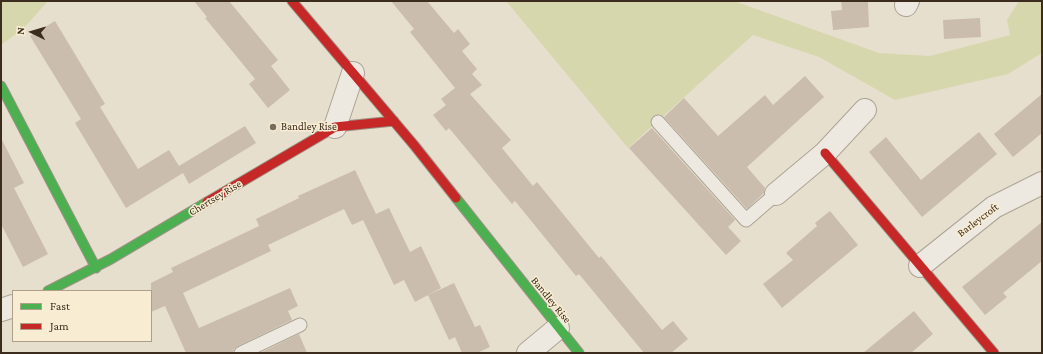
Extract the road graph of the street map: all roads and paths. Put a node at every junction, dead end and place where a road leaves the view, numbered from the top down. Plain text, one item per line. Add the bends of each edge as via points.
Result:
1 (292, 1) edge
2 (353, 73) junction
3 (1, 86) edge
4 (865, 110) dead end
5 (394, 121) junction
6 (658, 122) dead end
7 (335, 127) junction
8 (825, 153) junction
9 (1042, 183) edge
10 (776, 194) joint
11 (920, 266) junction
12 (96, 268) junction
13 (50, 290) edge
14 (12, 306) edge
15 (1, 310) edge
16 (300, 325) dead end
17 (558, 328) junction
18 (241, 353) edge
19 (528, 353) edge
20 (579, 353) edge
21 (994, 353) edge

1 - 2 street, Bandley Rise
2 - 5 street, Bandley Rise
2 - 7 street
3 - 12 street
4 - 8 street
5 - 7 street, Chertsey Rise
5 - 17 street, Bandley Rise
6 - 10 lane via 746,220
7 - 12 street, Chertsey Rise
8 - 10 street
8 - 11 street
9 - 11 street, Barleycroft via 994,207
11 - 21 street
12 - 13 street, Chertsey Rise
14 - 15 street
16 - 18 lane
17 - 19 street
17 - 20 street, Bandley Rise

